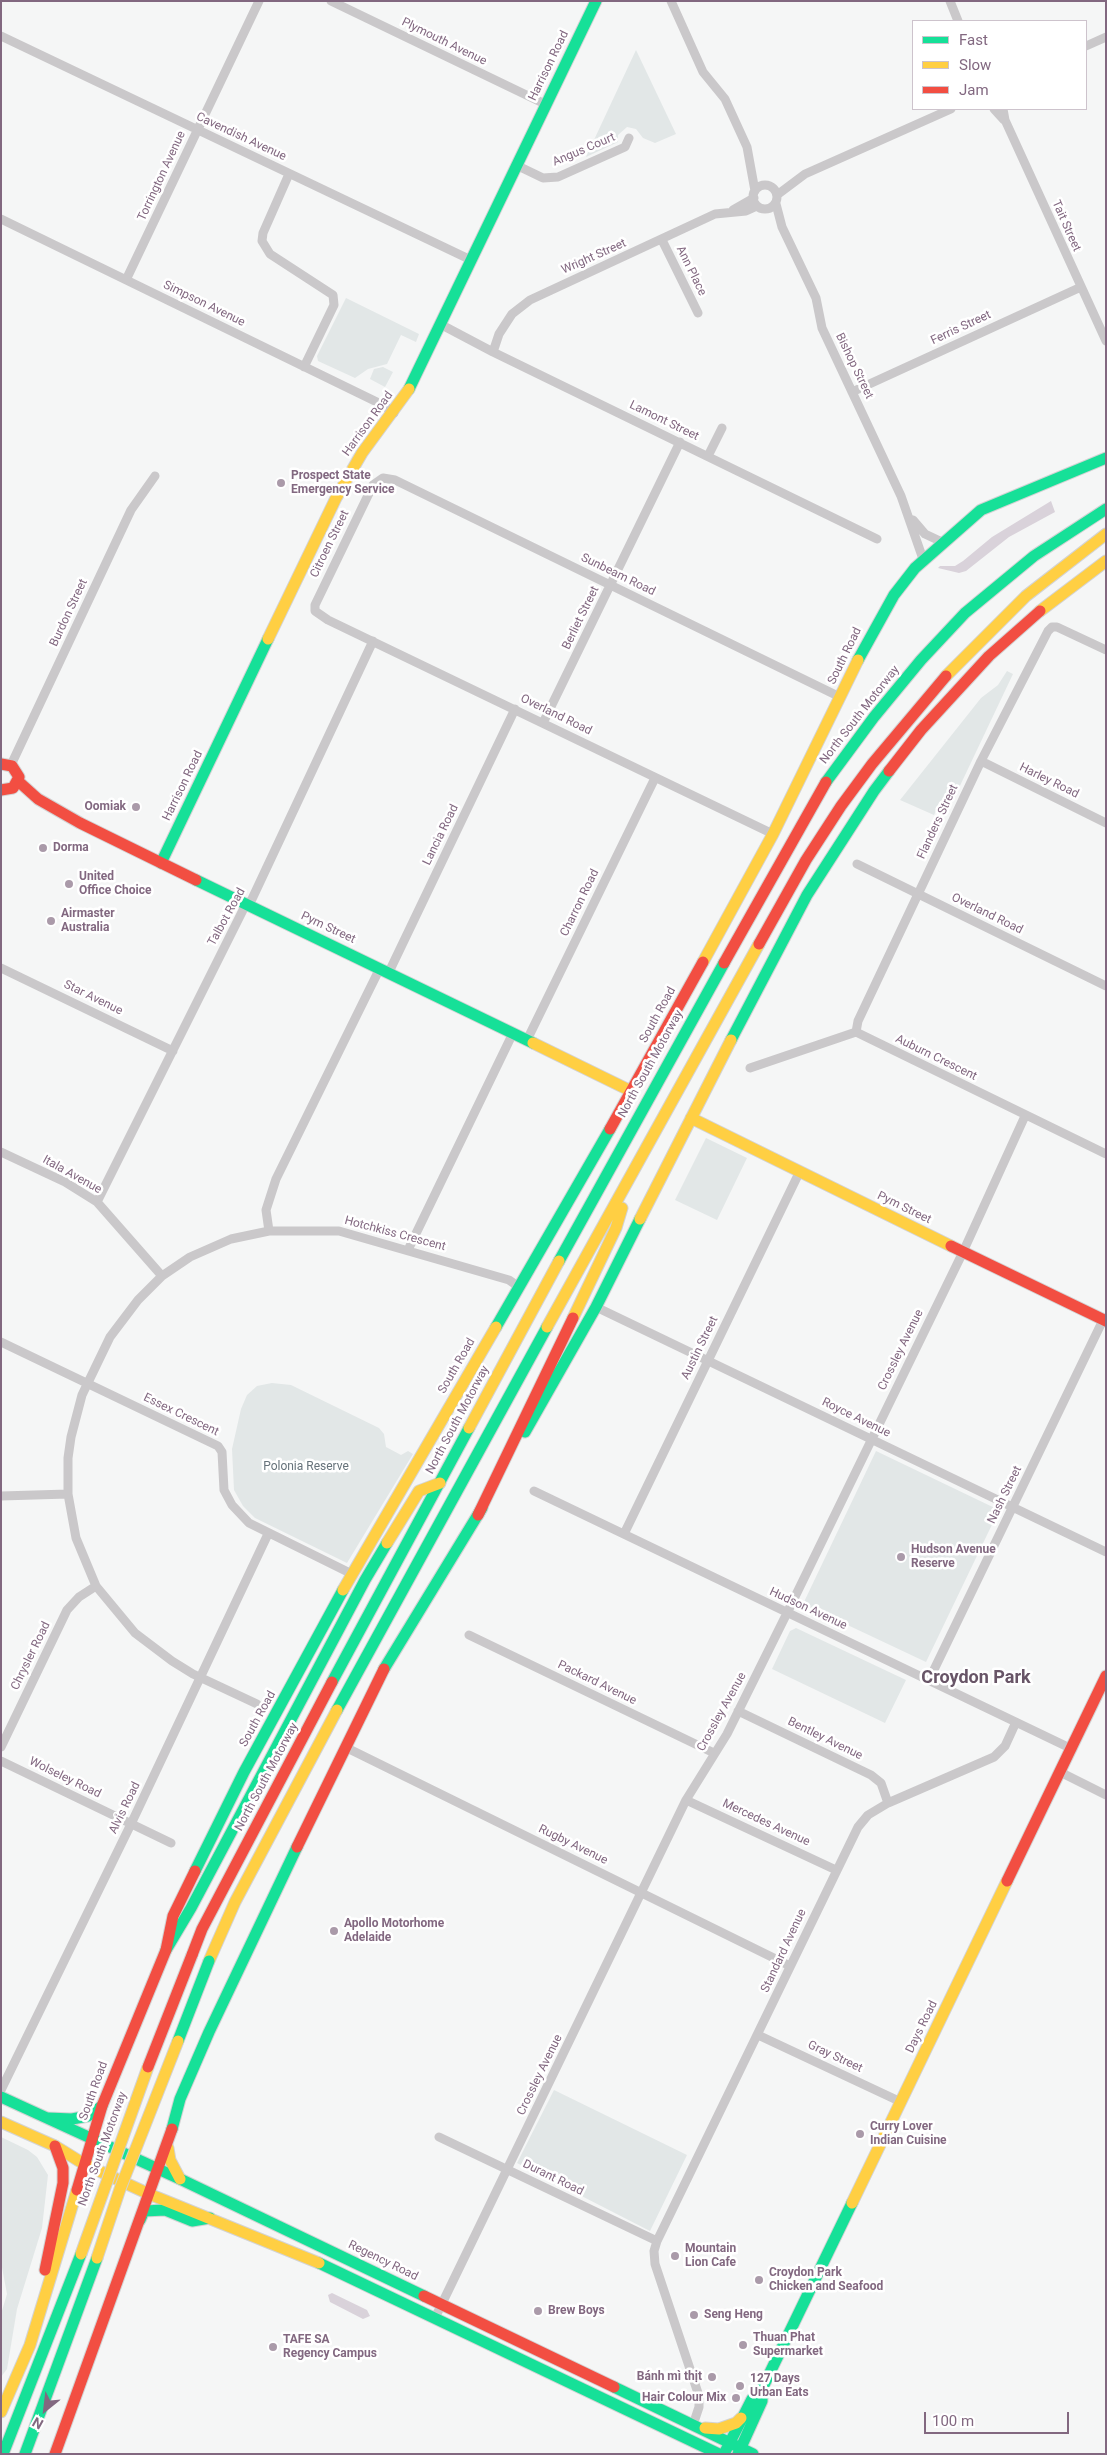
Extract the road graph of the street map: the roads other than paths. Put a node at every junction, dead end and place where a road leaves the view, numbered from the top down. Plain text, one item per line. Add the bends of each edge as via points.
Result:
1 (259, 1) edge
2 (331, 1) edge
3 (596, 1) edge
4 (671, 1) edge
5 (950, 1) edge
6 (958, 20) edge
7 (1, 36) edge
8 (1106, 37) edge
9 (1087, 46) edge
10 (545, 104) junction
11 (949, 110) edge
12 (995, 110) edge
13 (1003, 110) edge
14 (1004, 120) junction
15 (197, 130) junction
16 (630, 138) dead end
17 (516, 165) junction
18 (751, 165) junction
19 (289, 174) junction
20 (764, 185) junction
21 (776, 196) junction
22 (758, 201) junction
23 (1, 219) edge
24 (782, 227) junction
25 (662, 240) junction
26 (471, 260) junction
27 (126, 280) junction
28 (1081, 287) junction
29 (698, 313) dead end
30 (440, 324) junction
31 (1106, 341) edge
32 (493, 352) junction
33 (304, 367) junction
34 (852, 392) junction
35 (394, 413) junction
36 (722, 428) dead end
37 (680, 442) junction
38 (708, 456) junction
39 (1106, 458) edge
40 (155, 476) dead end
41 (383, 478) joint
42 (1106, 509) edge
43 (908, 514) junction
44 (1106, 534) edge
45 (877, 539) dead end
46 (942, 542) junction
47 (923, 560) junction
48 (1106, 561) edge
49 (611, 586) junction
50 (328, 620) joint
51 (373, 641) junction
52 (1106, 650) edge
53 (840, 697) junction
54 (515, 709) junction
55 (544, 723) junction
56 (981, 761) junction
57 (6, 764) edge
58 (655, 778) junction
59 (18, 781) junction
60 (1, 790) edge
61 (1106, 823) edge
62 (773, 834) junction
63 (161, 863) junction
64 (858, 864) dead end
65 (918, 895) junction
66 (247, 904) junction
67 (1, 968) edge
68 (384, 970) junction
69 (1106, 986) edge
70 (856, 1032) junction
71 (513, 1033) junction
72 (527, 1040) junction
73 (173, 1051) junction
74 (750, 1068) dead end
75 (631, 1091) junction
76 (1025, 1116) junction
77 (691, 1118) junction
78 (1, 1152) edge
79 (1106, 1154) edge
80 (799, 1173) junction
81 (628, 1185) junction
82 (97, 1202) junction
83 (269, 1231) junction
84 (408, 1250) junction
85 (963, 1252) junction
86 (162, 1276) junction
87 (519, 1287) junction
88 (596, 1308) junction
89 (1104, 1320) edge
90 (1, 1342) edge
91 (708, 1361) junction
92 (87, 1384) junction
93 (871, 1439) junction
94 (440, 1483) junction
95 (534, 1491) dead end
96 (68, 1494) junction
97 (1, 1496) edge
98 (1013, 1507) junction
99 (478, 1515) junction
100 (268, 1534) junction
101 (624, 1534) junction
102 (1106, 1552) edge
103 (352, 1574) junction
104 (96, 1586) junction
105 (787, 1613) junction
106 (469, 1636) dead end
107 (1106, 1676) edge
108 (200, 1678) junction
109 (929, 1680) junction
110 (257, 1704) dead end
111 (738, 1711) junction
112 (1016, 1722) junction
113 (1, 1747) edge
114 (344, 1747) junction
115 (1072, 1749) junction
116 (714, 1753) junction
117 (1, 1761) edge
118 (1060, 1772) junction
119 (1106, 1795) edge
120 (686, 1800) junction
121 (888, 1803) junction
122 (131, 1824) junction
123 (171, 1843) dead end
124 (836, 1870) junction
125 (642, 1892) junction
126 (166, 1950) junction
127 (790, 1966) junction
128 (758, 2035) junction
129 (1, 2090) edge
130 (1, 2097) edge
131 (901, 2102) junction
132 (102, 2106) junction
133 (44, 2118) junction
134 (1, 2122) edge
135 (439, 2137) dead end
136 (91, 2140) junction
137 (169, 2141) junction
138 (55, 2146) junction
139 (84, 2164) junction
140 (158, 2170) junction
141 (508, 2170) junction
142 (180, 2179) junction
143 (148, 2194) junction
144 (210, 2218) junction
145 (134, 2231) junction
146 (657, 2241) junction
147 (442, 2304) junction
148 (435, 2318) junction
149 (30, 2345) junction
150 (762, 2389) junction
151 (1, 2412) edge
152 (743, 2416) junction
153 (696, 2426) junction
154 (729, 2442) junction
155 (739, 2451) edge
156 (3, 2454) edge
157 (25, 2454) edge
158 (55, 2454) edge
159 (719, 2454) edge
160 (724, 2454) edge
161 (753, 2454) edge

1 - 15 street, Torrington Avenue
2 - 10 street, Plymouth Avenue
3 - 10 main road, Harrison Road
4 - 18 street via 703,72 725,99 747,147
5 - 6 street
7 - 15 street, Cavendish Avenue
8 - 9 street
10 - 17 main road, Harrison Road
11 - 21 street via 805,174
12 - 14 street, Tait Street
13 - 14 street, Tait Street
14 - 28 street, Tait Street
15 - 19 street, Cavendish Avenue
15 - 27 street, Torrington Avenue
16 - 17 street, Angus Court via 624,147 558,177 543,178
17 - 26 main road, Harrison Road
18 - 20 street
18 - 22 street
19 - 26 street, Cavendish Avenue
19 - 33 street via 262,242 270,254 333,295 334,305
20 - 21 street
20 - 22 street
21 - 22 street via 772,207
21 - 24 street, Bishop Street
22 - 24 street, Bishop Street
22 - 25 street, Wright Street via 746,211 715,214
23 - 27 street, Simpson Avenue
24 - 34 street, Bishop Street via 816,298 822,328
25 - 29 street, Ann Place
25 - 32 street, Wright Street via 530,300 512,314 499,334
26 - 30 main road, Harrison Road
27 - 33 street, Simpson Avenue
28 - 31 street, Tait Street
28 - 34 street, Ferris Street
30 - 32 street, Lamont Street
30 - 35 main road, Harrison Road via 408,392
32 - 37 street, Lamont Street
33 - 35 street, Simpson Avenue
34 - 43 street, Bishop Street
35 - 63 main road, Harrison Road via 362,453 336,498
36 - 38 street
37 - 38 street, Lamont Street
37 - 49 street, Berliet Street
38 - 45 street, Lamont Street
39 - 46 main road, South Road via 981,510
40 - 57 street, Burdon Street via 131,510
41 - 49 street, Sunbeam Road via 394,480
41 - 50 street, Citroen Street via 373,485 314,604 315,611
42 - 94 main road, North South Motorway via 1034,556 965,613 921,660 827,781 610,1166
43 - 46 street, Bishop Street via 925,534
43 - 47 street, Bishop Street
44 - 81 main road via 1026,596 960,659 909,718 841,806 768,926
46 - 47 main road, South Road
47 - 53 main road, South Road via 894,595
48 - 77 main road via 1048,604 989,656 921,730 874,791 807,895
49 - 53 street, Sunbeam Road
49 - 55 street, Berliet Street
50 - 51 street, Overland Road
51 - 54 street, Overland Road
51 - 66 street, Talbot Road
52 - 56 street, Flanders Street via 1052,627
53 - 62 main road, South Road
54 - 55 street, Overland Road
54 - 68 street, Lancia Road
55 - 58 street, Overland Road
56 - 61 street, Harley Road
56 - 65 street, Flanders Street
57 - 59 main road via 17,770
58 - 62 street, Overland Road
58 - 72 street, Charron Road
59 - 60 main road via 11,789
59 - 63 main road, Pym Street via 51,807
62 - 75 main road, South Road
63 - 66 main road, Pym Street
64 - 65 street, Overland Road
65 - 69 street, Overland Road
65 - 70 street, Flanders Street
66 - 68 main road, Pym Street
66 - 73 street, Talbot Road
67 - 73 street, Star Avenue
68 - 71 main road, Pym Street
68 - 83 street, Lancia Road via 276,1179 266,1210
70 - 74 street
70 - 76 street, Auburn Crescent
71 - 72 main road, Pym Street
71 - 84 street
72 - 75 main road, Pym Street
73 - 82 street, Talbot Road
75 - 87 main road, South Road
76 - 79 street, Auburn Crescent
76 - 85 street, Crossley Avenue
77 - 80 main road, Pym Street
77 - 88 main road
78 - 82 street, Itala Avenue via 65,1182
80 - 85 main road, Pym Street
80 - 91 street, Austin Street
81 - 99 main road via 616,1228
81 - 157 main road, bridge via 498,1413 235,1902 209,1960 120,2189
82 - 86 street, Itala Avenue
83 - 84 street, Hotchkiss Crescent via 339,1231
83 - 86 street, Hotchkiss Crescent via 231,1239 190,1257
84 - 87 street, Hotchkiss Crescent via 509,1280
85 - 89 main road, Pym Street
85 - 93 street, Crossley Avenue
86 - 92 street, Hotchkiss Crescent via 138,1300 110,1337
87 - 103 main road, South Road
88 - 91 street, Royce Avenue
88 - 99 main road
89 - 98 street, Nash Street
90 - 92 street
91 - 93 street, Royce Avenue
91 - 101 street, Austin Street
92 - 96 street, Hotchkiss Crescent via 71,1437
92 - 100 street, Essex Crescent via 218,1446 222,1452 224,1490 232,1505 249,1523
93 - 98 street, Royce Avenue
93 - 105 street, Crossley Avenue
94 - 126 main road via 419,1491 370,1572
94 - 156 main road, North South Motorway, bridge via 202,1929
95 - 101 street, Hudson Avenue
96 - 97 street
96 - 104 street, Hotchkiss Crescent via 76,1538
98 - 102 street, Royce Avenue
98 - 109 street, Nash Street
99 - 114 main road via 398,1643
100 - 103 street, Essex Crescent
100 - 108 street, Alvis Road
101 - 105 street, Hudson Avenue
103 - 126 main road, South Road via 244,1772 173,1916
104 - 108 street, Hotchkiss Crescent via 135,1633
104 - 113 street, Chrysler Road via 79,1596 67,1610
105 - 109 street, Hudson Avenue
105 - 111 street, Crossley Avenue
106 - 116 street, Packard Avenue
107 - 115 main road, Days Road
108 - 110 street, Hotchkiss Crescent
108 - 122 street, Alvis Road
109 - 112 street, Hudson Avenue
111 - 116 street, Crossley Avenue
111 - 121 street, Bentley Avenue via 871,1775 881,1783
112 - 115 street, Hudson Avenue
112 - 121 street, Standard Avenue via 1005,1746 994,1757
114 - 125 street, Rugby Avenue
114 - 137 main road via 209,2032 180,2099
115 - 118 main road, Days Road
116 - 120 street, Crossley Avenue
117 - 122 street, Wolseley Road
118 - 119 street
118 - 131 main road, Days Road
120 - 124 street, Mercedes Avenue
120 - 125 street, Crossley Avenue
121 - 124 street, Standard Avenue via 868,1815 858,1827
122 - 123 street, Wolseley Road
122 - 129 street, Alvis Road
124 - 127 street, Standard Avenue
125 - 127 street, Rugby Avenue
125 - 141 street, Crossley Avenue
126 - 132 main road, South Road
127 - 128 street, Standard Avenue
128 - 131 street, Gray Street
128 - 146 street, Standard Avenue
130 - 133 main road, Regency Road
131 - 150 main road, Days Road
132 - 133 main road via 88,2116
132 - 136 main road, South Road
133 - 136 main road, Regency Road
134 - 138 main road
135 - 141 street, Durant Road
136 - 139 main road, South Road
136 - 140 main road, Regency Road
137 - 140 main road
137 - 142 main road via 168,2152
138 - 139 main road
138 - 149 main road via 63,2183
139 - 143 main road
139 - 149 main road, South Road
140 - 142 main road, Regency Road
140 - 143 main road
141 - 146 street, Durant Road
141 - 147 street, Crossley Avenue
142 - 147 main road, Regency Road
143 - 144 main road
143 - 145 main road
144 - 145 main road via 192,2221 165,2210 144,2211
144 - 148 main road via 325,2266
145 - 158 main road
146 - 153 street, Standard Avenue via 655,2264 700,2396
147 - 148 street, Crossley Avenue
147 - 153 main road, Regency Road
148 - 159 main road
149 - 151 main road, South Road
150 - 152 main road, Days Road
150 - 155 main road, Days Road via 762,2401
152 - 153 main road via 736,2423 720,2429
152 - 154 main road, Days Road
153 - 154 main road, Regency Road
154 - 155 main road, Regency Road
154 - 160 main road, Days Road
155 - 161 main road, Regency Road

